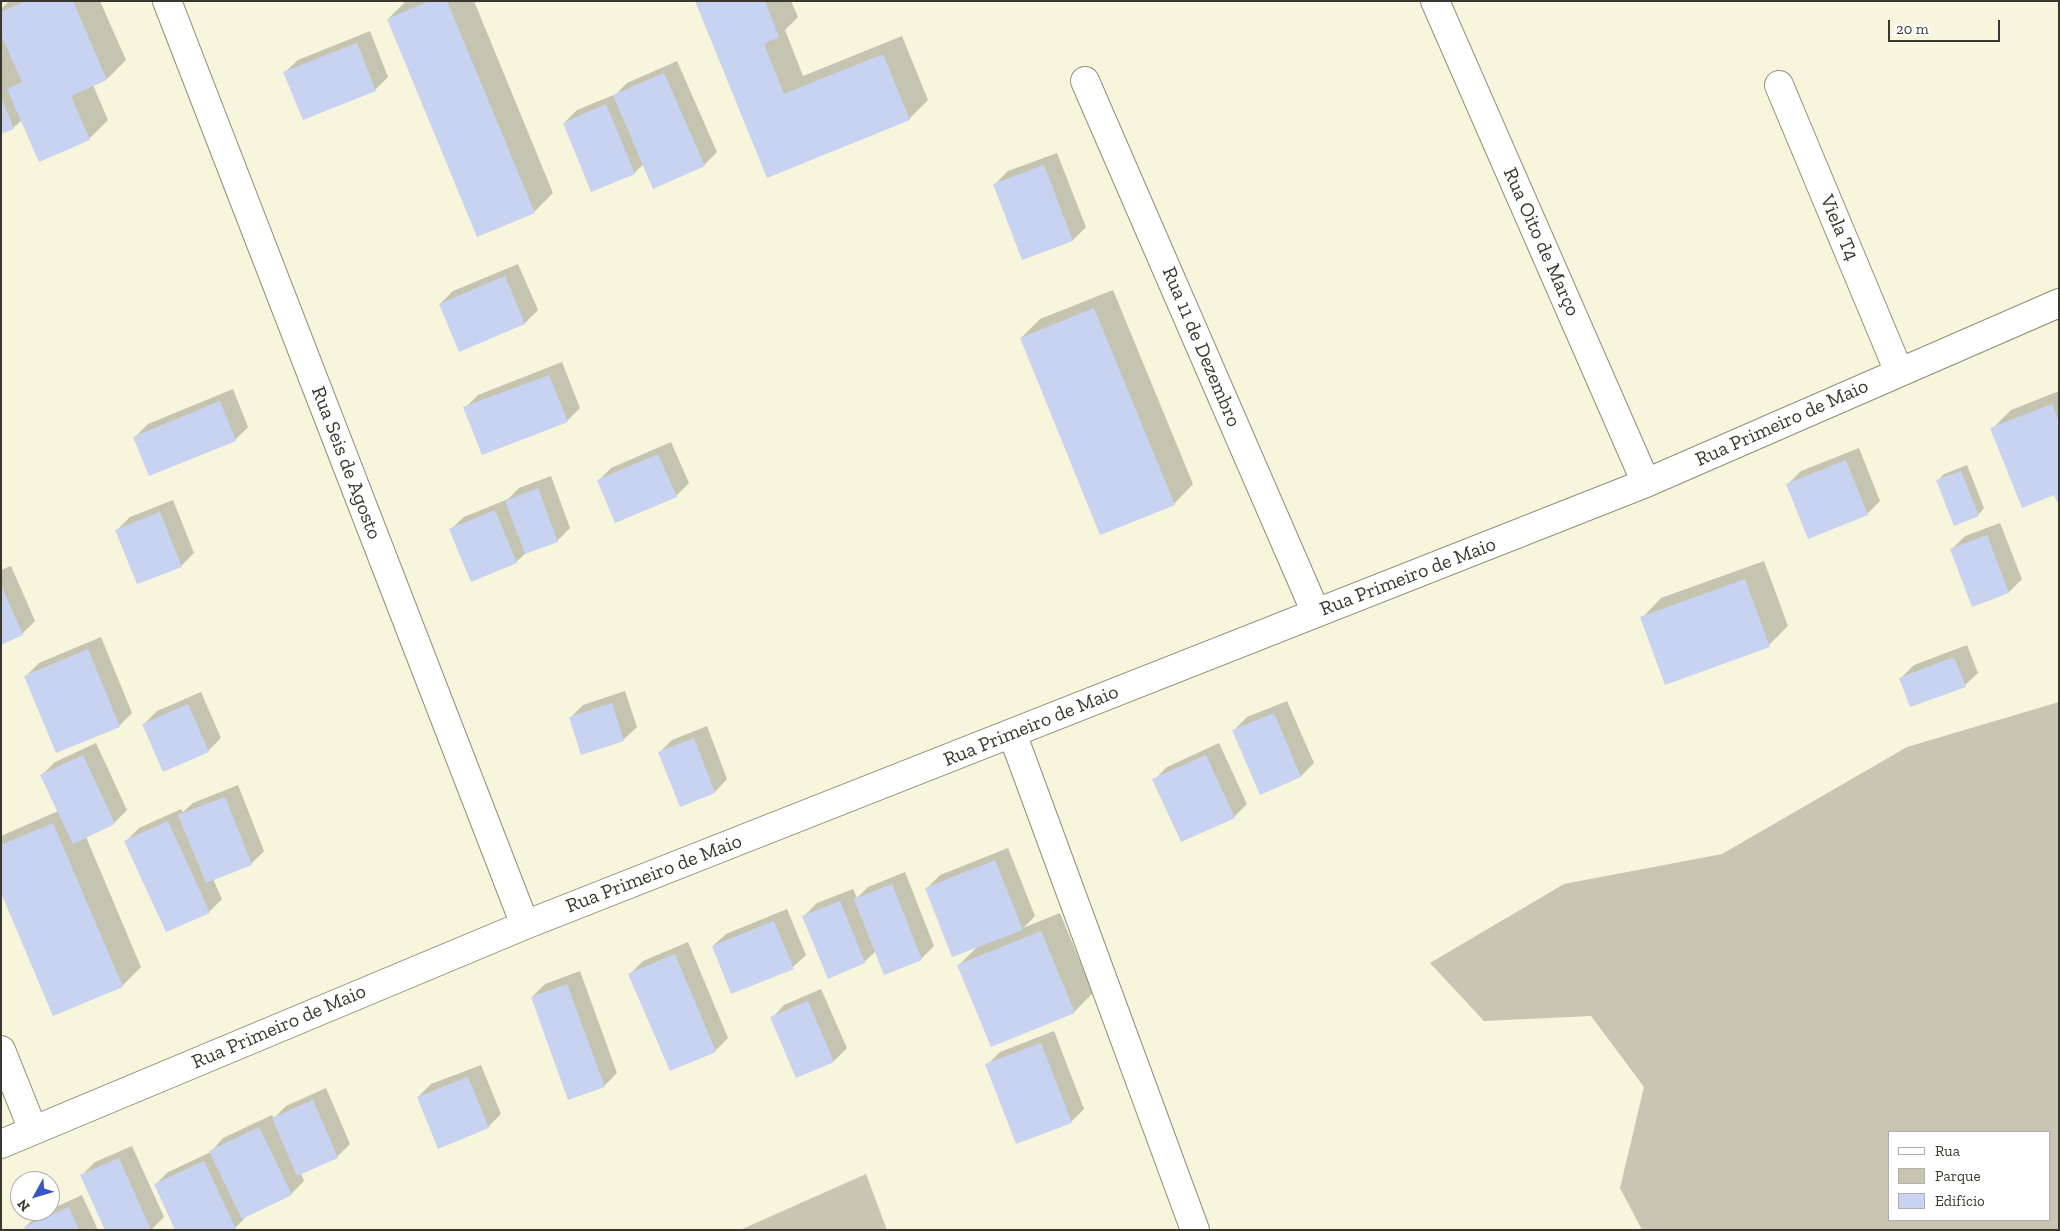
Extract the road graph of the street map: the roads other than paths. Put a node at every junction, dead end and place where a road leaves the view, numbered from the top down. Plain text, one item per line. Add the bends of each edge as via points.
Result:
1 (167, 1) edge
2 (1435, 1) edge
3 (1085, 81) dead end
4 (1779, 85) dead end
5 (2059, 303) edge
6 (1899, 372) junction
7 (1646, 483) junction
8 (1316, 613) junction
9 (1012, 733) junction
10 (525, 925) junction
11 (1, 1050) edge
12 (33, 1130) junction
13 (1, 1144) edge
14 (1195, 1230) edge

1 - 10 street, Rua Seis de Agosto
2 - 7 street, Rua Oito de Março
3 - 8 street, Rua 11 de Dezembro
4 - 6 street, Viela T4
5 - 6 street, Rua Primeiro de Maio
6 - 7 street, Rua Primeiro de Maio
7 - 8 street, Rua Primeiro de Maio
8 - 9 street, Rua Primeiro de Maio
9 - 10 street, Rua Primeiro de Maio
9 - 14 street
10 - 12 street, Rua Primeiro de Maio
11 - 12 street
12 - 13 street, Rua Primeiro de Maio

